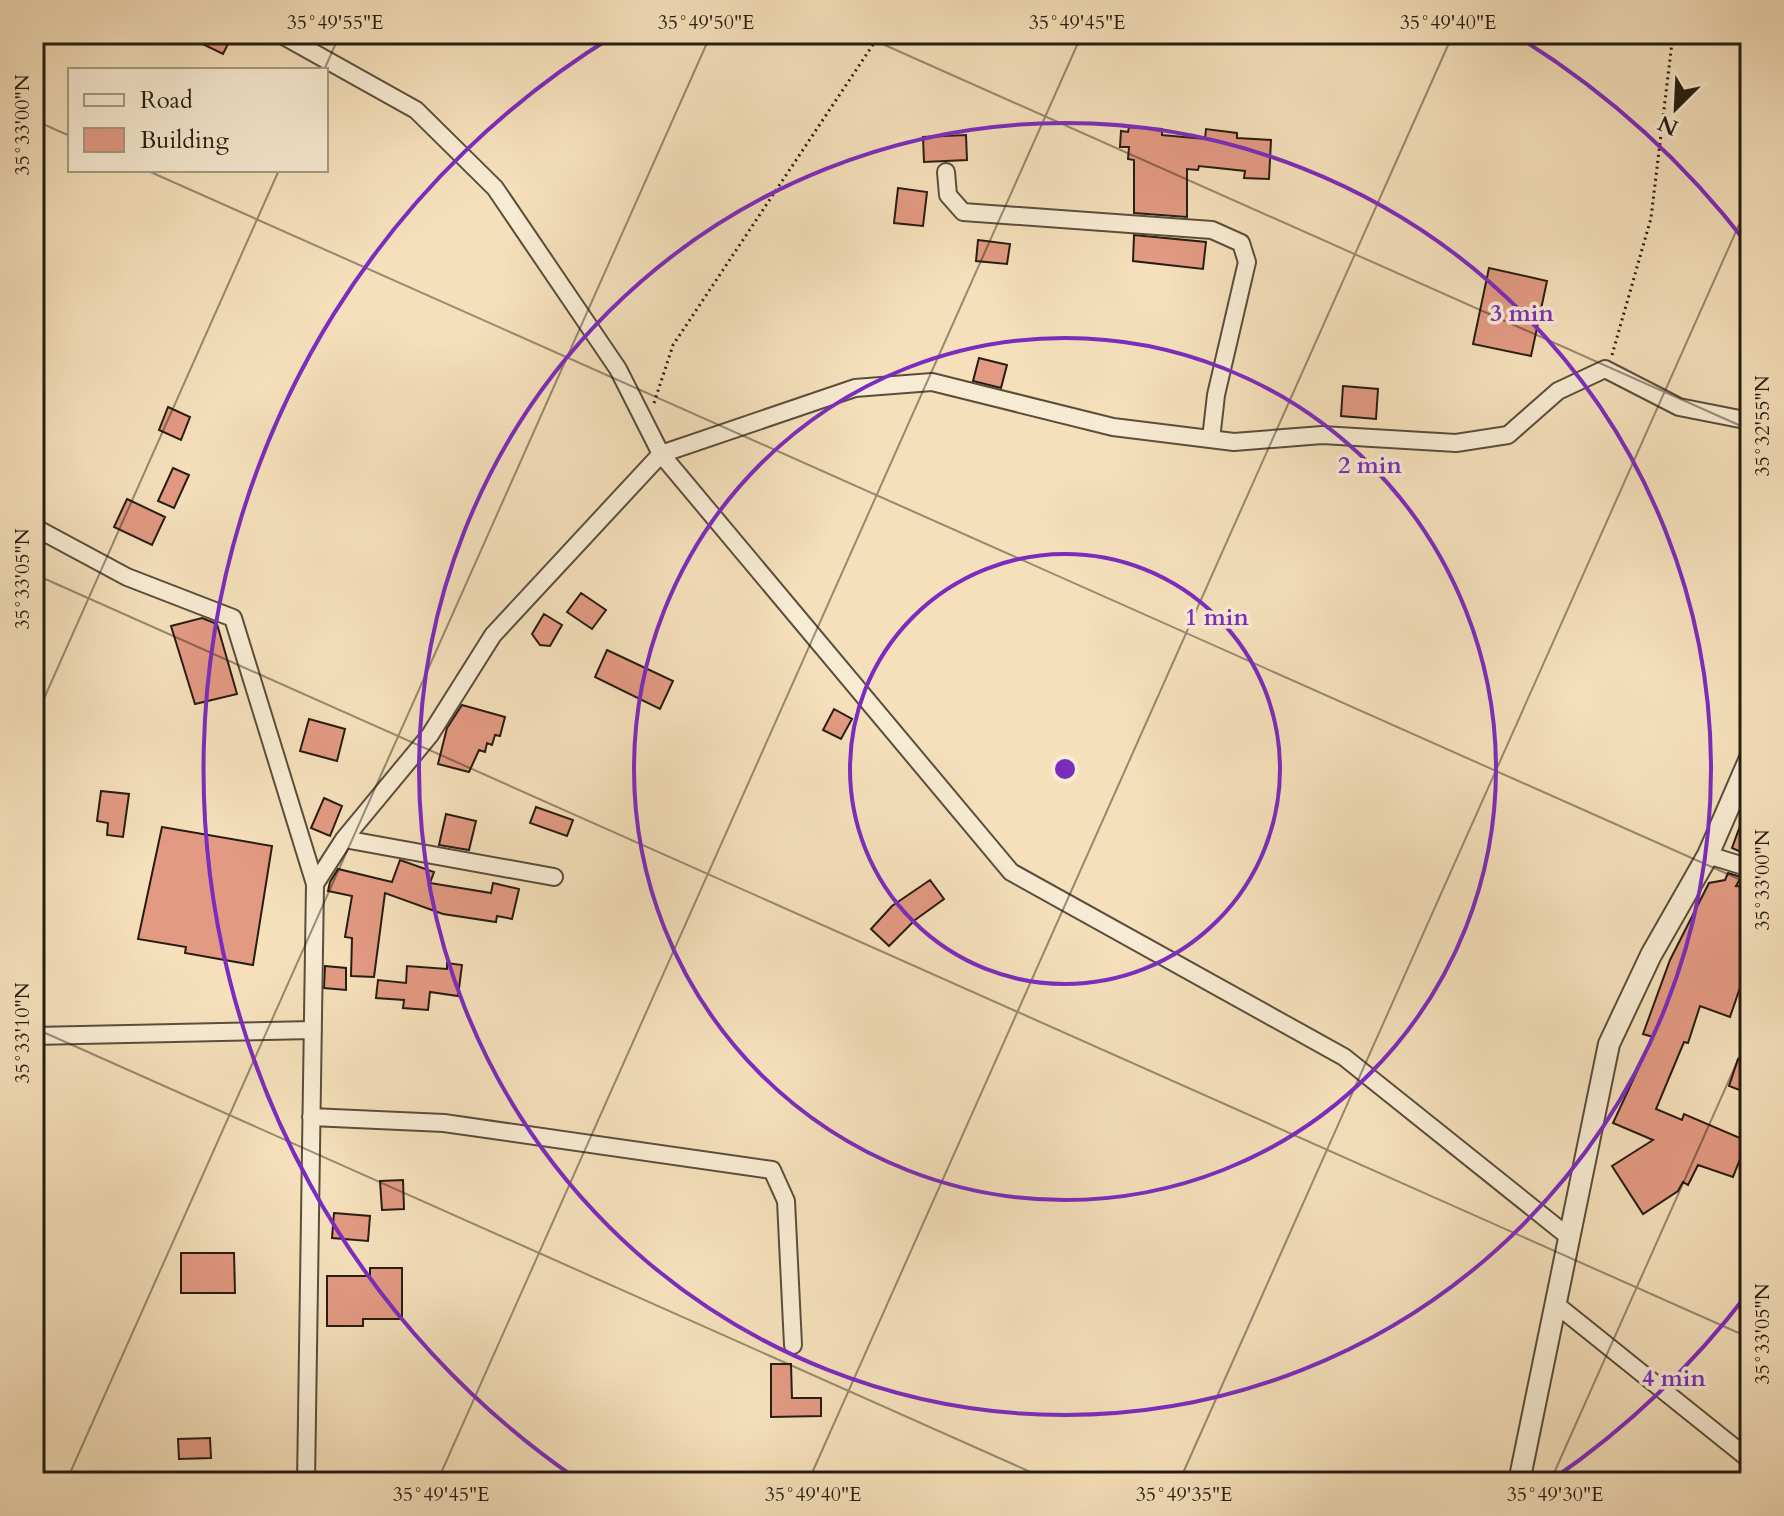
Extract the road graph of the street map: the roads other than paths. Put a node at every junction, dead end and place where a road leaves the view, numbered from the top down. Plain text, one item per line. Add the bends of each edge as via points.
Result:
1 (280, 34) edge
2 (946, 172) dead end
3 (1750, 421) edge
4 (1211, 439) junction
5 (661, 454) junction
6 (34, 527) edge
7 (1750, 758) edge
8 (1743, 790) edge
9 (344, 839) junction
10 (1708, 855) junction
11 (1750, 868) edge
12 (554, 877) dead end
13 (315, 884) junction
14 (313, 1030) junction
15 (34, 1036) edge
16 (311, 1117) junction
17 (1569, 1237) junction
18 (1558, 1306) junction
19 (793, 1345) dead end
20 (1750, 1460) edge
21 (306, 1482) edge
22 (1519, 1482) edge

1 - 5 street via 416,110 495,188 618,369
2 - 4 street via 948,195 963,212 1212,230 1241,243 1247,262
3 - 4 street via 1679,407 1605,369 1558,391 1508,435 1456,443 1322,435
4 - 5 street via 1113,427 932,382 855,388
5 - 9 street via 493,635 430,735
5 - 17 street via 1011,872 1344,1057
6 - 13 street via 127,577 233,618
7 - 8 street
8 - 10 street
9 - 12 street
9 - 13 street
10 - 11 street
10 - 17 street via 1651,955 1609,1044
13 - 14 street
14 - 15 street
14 - 16 street
16 - 19 street via 470,1126 772,1170 786,1201
16 - 21 street
17 - 18 street
18 - 20 street
18 - 22 street

